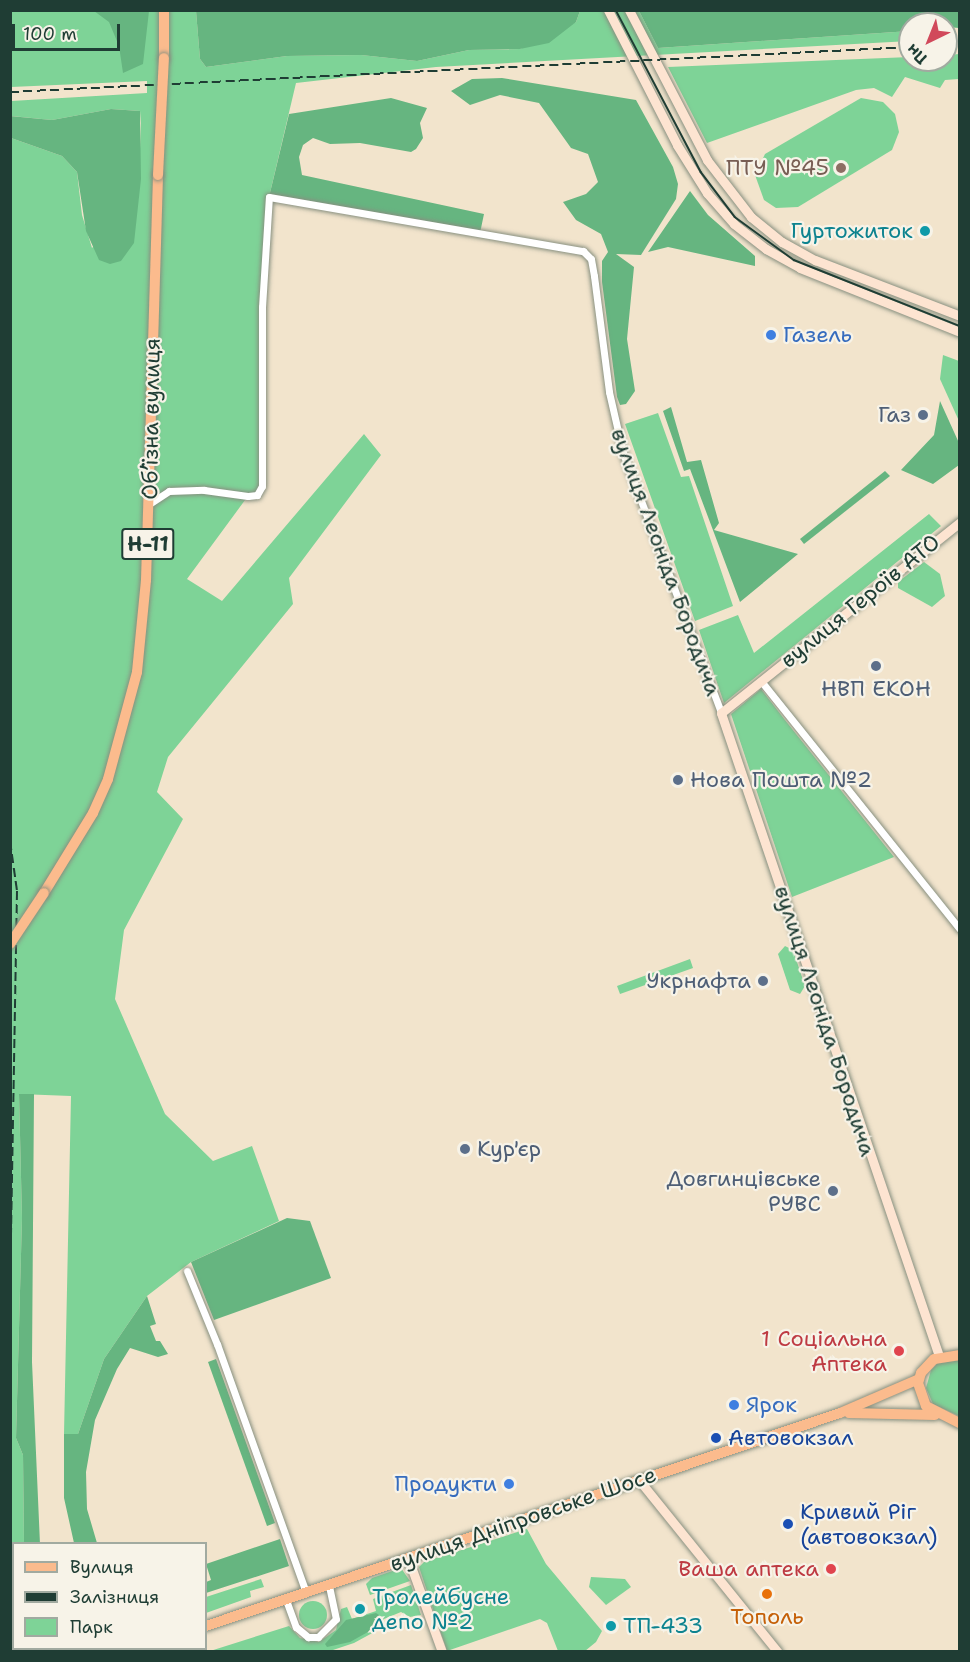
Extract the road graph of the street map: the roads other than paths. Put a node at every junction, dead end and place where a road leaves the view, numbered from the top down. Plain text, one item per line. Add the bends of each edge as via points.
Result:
1 (164, 10) edge
2 (608, 10) edge
3 (629, 10) edge
4 (960, 316) edge
5 (960, 333) edge
6 (149, 504) junction
7 (960, 522) edge
8 (761, 681) junction
9 (721, 713) junction
10 (960, 929) edge
11 (10, 944) edge
12 (187, 1271) dead end
13 (960, 1355) edge
14 (939, 1356) junction
15 (919, 1379) junction
16 (840, 1413) junction
17 (937, 1415) junction
18 (960, 1423) edge
19 (639, 1480) junction
20 (408, 1558) junction
21 (329, 1585) junction
22 (306, 1593) junction
23 (286, 1600) junction
24 (207, 1626) edge
25 (442, 1652) edge
26 (778, 1652) edge

1 - 6 main road, Обʼїзна вулиця / Н-11, bridge
2 - 5 street via 677,145 719,208 766,249 846,289
3 - 4 street via 697,143 737,202 782,242 851,274
6 - 9 street, вулиця Леоніда Бородича via 169,492 204,490 248,496 257,495 262,486 262,307 269,197 583,251 591,259 620,443
6 - 11 main road, Обʼїзна вулиця / Н-11, bridge via 137,672 119,748 93,813
7 - 8 street, вулиця Героїв АТО
8 - 9 street, вулиця Героїв АТО
8 - 10 street, вулиця Героїв АТО
9 - 14 street, вулиця Леоніда Бородича
12 - 22 street
13 - 14 main road
14 - 15 main road
15 - 16 main road
15 - 17 main road via 923,1401
16 - 17 main road
16 - 19 main road, вулиця Дніпровське Шосе
17 - 18 main road
19 - 20 main road, вулиця Дніпровське Шосе
19 - 26 street
20 - 21 main road, вулиця Дніпровське Шосе
20 - 25 street
21 - 22 main road, вулиця Дніпровське Шосе
21 - 23 street via 336,1619 318,1637 308,1637 296,1627
22 - 23 main road, вулиця Дніпровське Шосе
23 - 24 main road, вулиця Дніпровське Шосе

